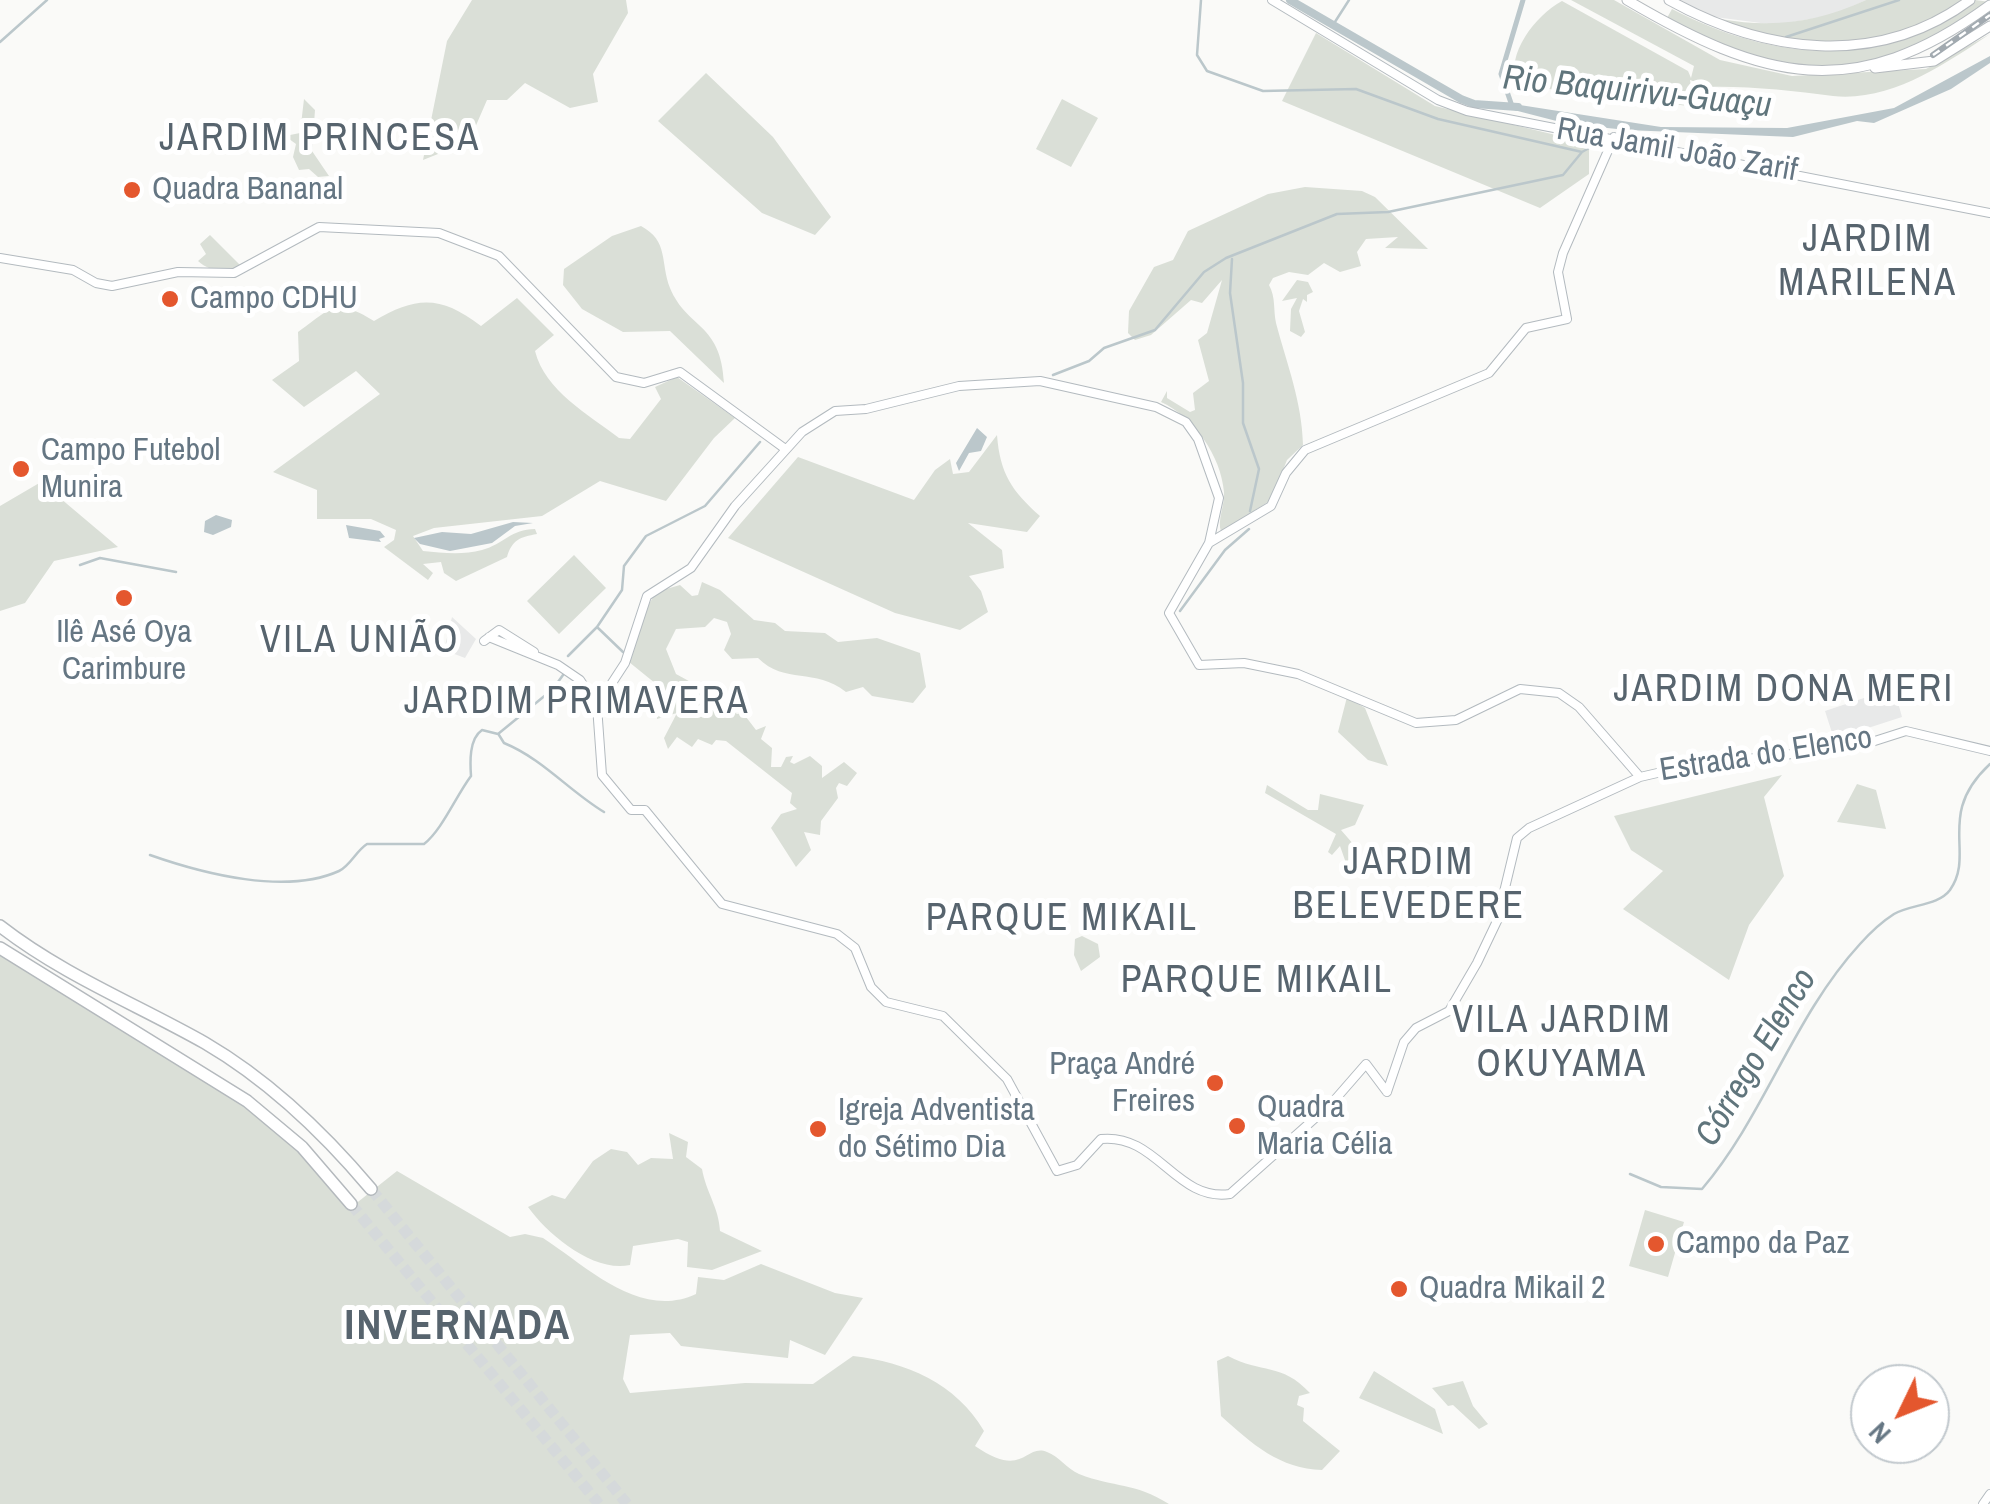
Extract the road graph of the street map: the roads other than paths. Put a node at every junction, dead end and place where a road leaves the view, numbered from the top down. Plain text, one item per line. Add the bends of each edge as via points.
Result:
1 (1272, 0) edge
2 (1628, 0) edge
3 (1669, 0) edge
4 (1970, 0) edge
5 (1640, 3) edge
6 (1990, 5) edge
7 (1990, 26) edge
8 (1857, 68) junction
9 (1614, 137) junction
10 (1990, 213) edge
11 (0, 258) edge
12 (784, 448) junction
13 (1209, 543) junction
14 (487, 639) dead end
15 (597, 706) junction
16 (1990, 751) edge
17 (1640, 776) junction
18 (0, 926) edge
19 (0, 948) edge
20 (371, 1188) tunnel mouth
21 (351, 1204) tunnel mouth
22 (1990, 1494) edge
23 (1983, 1504) edge

1 - 9 street, Rua Jamil João Zarif via 1453,106
2 - 5 main road
3 - 4 main road via 1736,33 1814,48 1906,34
5 - 8 main road via 1706,46 1742,59 1798,69
6 - 8 main road via 1933,42
7 - 8 main road via 1934,61
9 - 10 street, Rua Jamil João Zarif
9 - 13 street via 1558,272 1567,319 1526,328 1494,370 1305,450 1271,506
11 - 12 street via 73,270 112,286 178,272 234,273 319,227 439,233 498,256 616,377 644,383 680,372
12 - 13 street, Estrada do Elenco via 834,411 959,386 1052,383 1156,407 1186,422 1219,489
12 - 15 street, Estrada do Elenco via 691,568 647,596 625,662
13 - 17 street, Estrada do Elenco via 1169,613 1199,665 1244,663 1298,674 1416,723 1464,717 1520,690 1559,693
14 - 15 street via 580,680
15 - 17 street via 602,776 631,810 645,810 722,904 844,937 886,1002 943,1016 1007,1078 1057,1171 1070,1170 1108,1138 1147,1150 1184,1183 1212,1195 1234,1192 1260,1172 1360,1075 1371,1070 1389,1088 1404,1042 1449,1011 1477,963 1497,921 1517,838
16 - 17 street, Estrada do Elenco via 1896,732 1856,748
18 - 20 highway via 61,968 235,1062 305,1117
19 - 21 highway via 223,1083 289,1135
22 - 23 street

